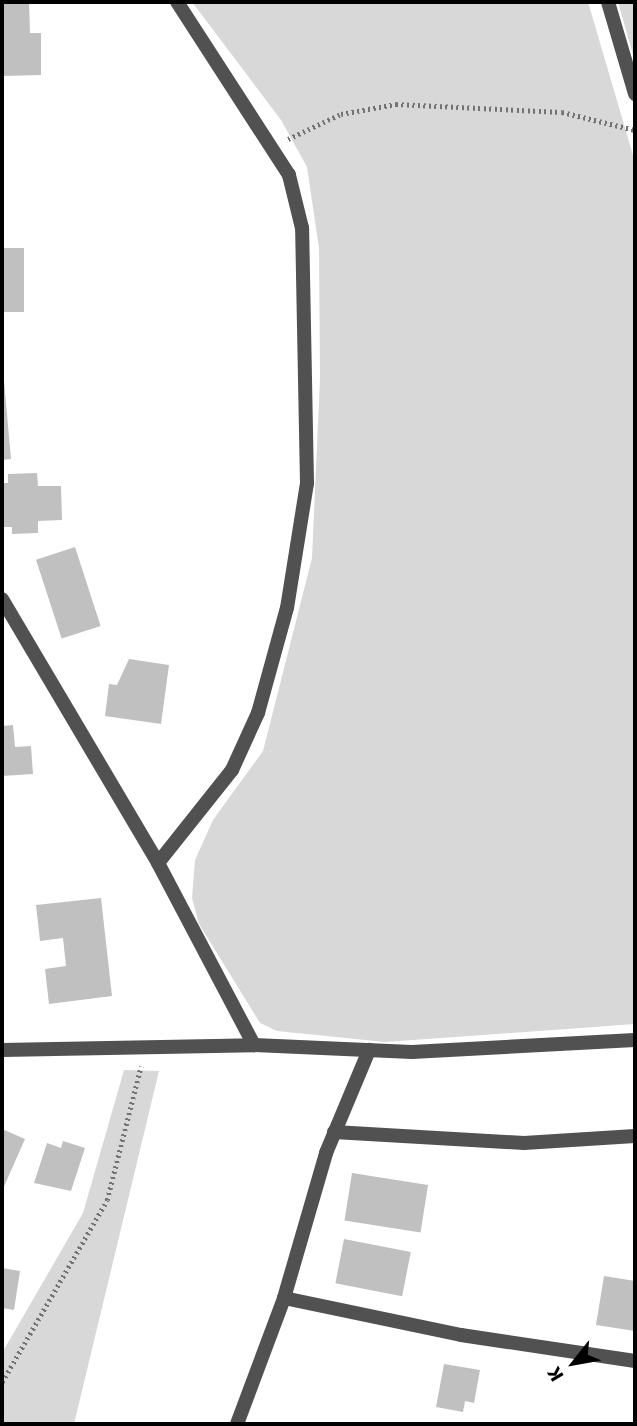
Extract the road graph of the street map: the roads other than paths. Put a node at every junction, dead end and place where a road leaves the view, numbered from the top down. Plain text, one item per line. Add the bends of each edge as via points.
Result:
1 (177, 2) edge
2 (608, 2) edge
3 (635, 94) edge
4 (2, 600) edge
5 (158, 863) junction
6 (635, 1040) edge
7 (254, 1045) junction
8 (2, 1050) edge
9 (369, 1050) junction
10 (334, 1132) junction
11 (635, 1136) edge
12 (284, 1298) junction
13 (635, 1361) edge
14 (237, 1424) edge

1 - 5 street via 274,145 302,228 307,483 287,608 258,713 232,770
2 - 3 street
4 - 5 street
5 - 7 street
6 - 9 street via 584,1047
7 - 8 street
7 - 9 street
9 - 10 street
10 - 11 street via 524,1143
10 - 12 street
12 - 13 street via 461,1335
12 - 14 street

